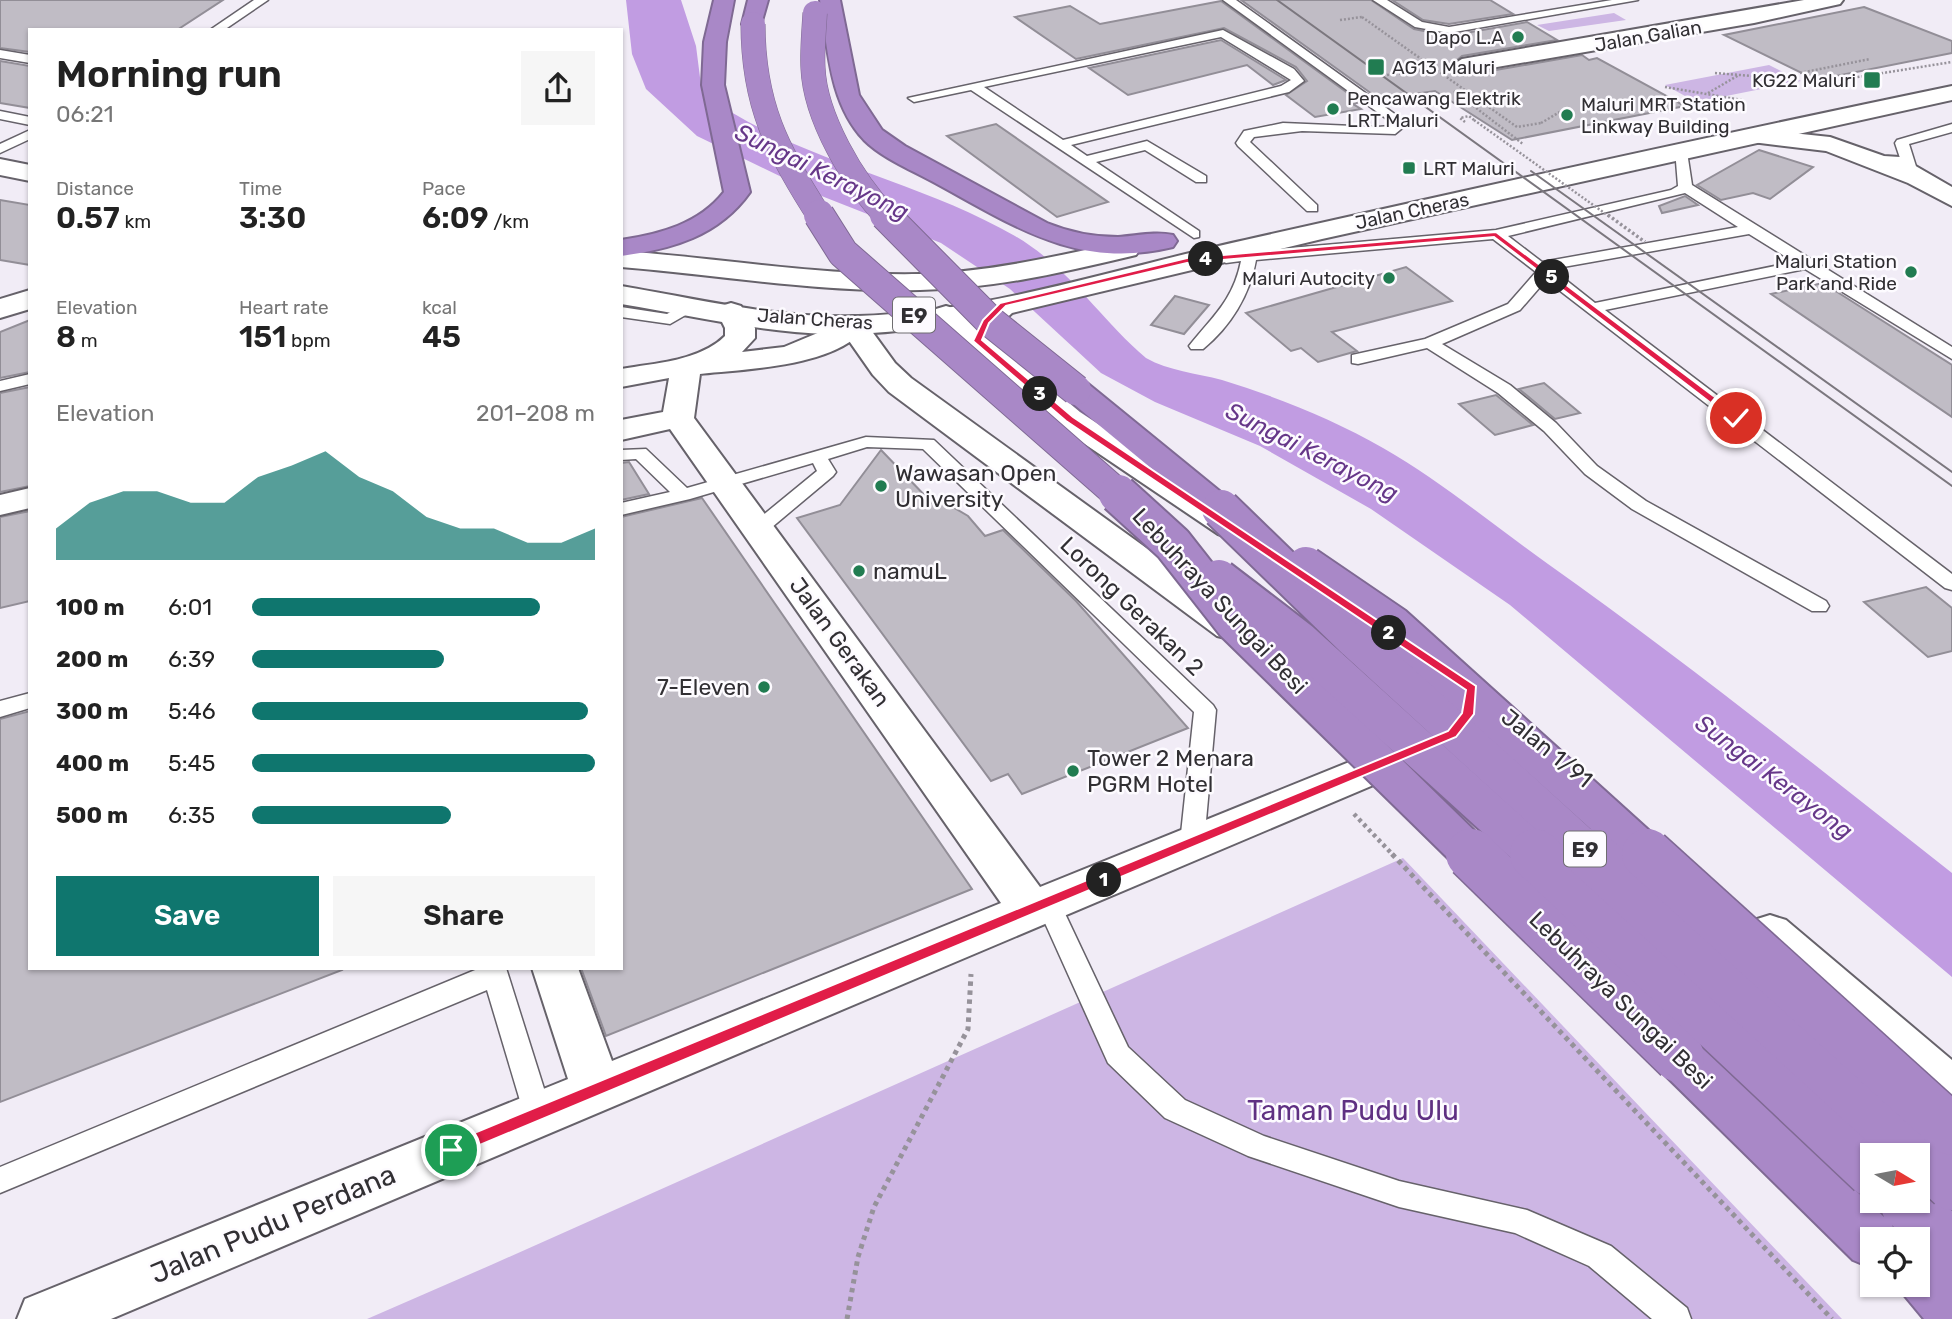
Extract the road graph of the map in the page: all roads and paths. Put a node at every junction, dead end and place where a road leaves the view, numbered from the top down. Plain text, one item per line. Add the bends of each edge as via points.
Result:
1 (262, 0) edge
2 (724, 0) edge
3 (1228, 0) edge
4 (1379, 0) edge
5 (1632, 0) edge
6 (1833, 0) edge
7 (820, 4) edge
8 (755, 12) edge
9 (1340, 20) dead end
10 (219, 28) edge
11 (0, 54) edge
12 (28, 59) edge
13 (1870, 59) dead end
14 (1952, 62) edge
15 (1462, 66) dead end
16 (1715, 73) dead end
17 (1952, 73) edge
18 (1800, 74) dead end
19 (1387, 75) dead end
20 (1740, 75) junction
21 (1777, 78) dead end
22 (1814, 84) dead end
23 (974, 86) junction
24 (1665, 87) dead end
25 (1952, 93) edge
26 (1707, 94) junction
27 (914, 99) dead end
28 (1742, 100) dead end
29 (1721, 104) dead end
30 (1704, 108) dead end
31 (1565, 109) dead end
32 (1853, 113) junction
33 (0, 116) edge
34 (28, 121) edge
35 (1465, 122) dead end
36 (1952, 128) edge
37 (28, 135) edge
38 (1753, 136) junction
39 (1061, 144) junction
40 (1523, 144) dead end
41 (0, 149) edge
42 (1680, 152) junction
43 (1085, 161) junction
44 (1913, 176) junction
45 (1201, 179) dead end
46 (1685, 187) junction
47 (0, 191) edge
48 (28, 197) edge
49 (1952, 198) edge
50 (1311, 208) junction
51 (1750, 229) junction
52 (1496, 234) junction
53 (1163, 241) junction
54 (1645, 243) dead end
55 (623, 248) edge
56 (1190, 248) junction
57 (1249, 251) junction
58 (623, 259) edge
59 (1806, 264) junction
60 (1096, 268) junction
61 (623, 269) edge
62 (1542, 270) junction
63 (623, 295) edge
64 (28, 300) edge
65 (865, 302) junction
66 (1009, 304) junction
67 (690, 306) junction
68 (1592, 308) junction
69 (0, 309) edge
70 (623, 312) edge
71 (731, 312) junction
72 (946, 315) junction
73 (977, 341) junction
74 (1430, 343) junction
75 (1197, 346) dead end
76 (1952, 354) edge
77 (1358, 359) dead end
78 (686, 366) junction
79 (623, 378) edge
80 (28, 379) edge
81 (0, 386) edge
82 (678, 418) junction
83 (623, 430) edge
84 (623, 455) edge
85 (818, 456) junction
86 (727, 485) junction
87 (683, 495) junction
88 (28, 498) edge
89 (0, 505) edge
90 (623, 509) edge
91 (1221, 509) junction
92 (758, 529) junction
93 (1173, 544) junction
94 (1952, 584) edge
95 (1819, 606) dead end
96 (1472, 689) junction
97 (28, 701) edge
98 (0, 709) edge
99 (1394, 760) junction
100 (1328, 787) junction
101 (1192, 843) junction
102 (1039, 906) junction
103 (961, 940) junction
104 (556, 970) edge
105 (494, 971) edge
106 (1896, 1042) junction
107 (597, 1089) junction
108 (1952, 1091) edge
109 (538, 1114) junction
110 (1952, 1130) edge
111 (1784, 1133) junction
112 (1860, 1161) edge
113 (0, 1180) edge
114 (1952, 1185) edge
115 (1917, 1213) edge
116 (1874, 1227) edge
117 (1860, 1229) edge
118 (1952, 1247) edge
119 (1930, 1285) edge
120 (1930, 1296) edge
121 (103, 1307) edge
122 (1952, 1308) edge
123 (1952, 1317) edge
124 (46, 1319) edge
125 (847, 1319) edge
126 (1676, 1319) edge
127 (1832, 1319) edge

1 - 10 lane
2 - 55 highway via 713,83 717,113 736,171 737,192 719,216 699,226
3 - 50 lane via 1399,125 1395,131 1368,133 1290,126 1249,134 1243,144
4 - 5 lane via 1419,25 1450,30
6 - 15 street, Jalan Galian
7 - 53 highway via 847,95 873,135 896,151 1064,239 1116,245
7 - 91 highway, E9, bridge via 813,70 828,131 873,203 991,322
8 - 93 highway, Lebuhraya Sungai Besi / E9, bridge via 753,65 763,112 793,176 842,253
9 - 31 path, bridge via 1362,17 1517,127 1541,123
11 - 12 lane
13 - 18 path
14 - 22 path
16 - 20 path
17 - 50 street, Jalan Cheras
19 - 40 path via 1427,70
20 - 21 path
20 - 26 path
23 - 27 lane
23 - 39 lane
23 - 39 lane via 1223,33 1298,81 1285,89
24 - 26 path
25 - 32 street, Jalan Cheras
26 - 28 path
29 - 30 path
32 - 38 street, Jalan Cheras
32 - 44 street via 1860,138
33 - 34 lane
35 - 54 path, bridge via 1460,118 1469,116
36 - 44 lane via 1902,144
37 - 41 lane
38 - 42 street, Jalan Cheras
38 - 44 street via 1830,144
39 - 43 lane
42 - 46 lane
42 - 57 street, Jalan Cheras
43 - 45 lane via 1147,145
43 - 56 lane
44 - 49 street
46 - 51 lane
46 - 52 lane via 1676,193
47 - 48 street
50 - 56 street, Jalan Cheras
51 - 59 lane
51 - 62 lane
52 - 57 lane
52 - 62 lane
53 - 56 street, Jalan Cheras
53 - 60 street, Jalan Cheras
56 - 57 street, Jalan Cheras
56 - 60 street, Jalan Cheras
57 - 75 lane via 1241,287 1218,328
58 - 65 street, Jalan Cheras
59 - 68 lane
59 - 76 lane
60 - 65 street, Jalan Cheras via 984,277
60 - 66 street, Jalan Cheras
61 - 65 street
62 - 68 lane
62 - 74 lane via 1514,307
63 - 67 street, Jalan Cheras
64 - 69 street
65 - 71 street, Jalan Cheras
65 - 72 street, Jalan Cheras via 899,323
65 - 78 street via 828,343 786,358
65 - 99 street via 868,349 900,385 1201,604
66 - 72 street, Jalan Cheras
66 - 73 street via 986,322
67 - 70 lane via 670,319
67 - 71 street, Jalan Cheras
68 - 94 lane
71 - 78 street via 740,338 729,349
72 - 73 street, Jalan 1/91
73 - 96 street, Jalan 1/91 via 1069,419
74 - 77 lane
74 - 95 lane via 1504,389 1550,427 1591,470 1639,505
78 - 79 street
78 - 82 street
80 - 81 lane
82 - 83 street
82 - 86 street, Jalan Gerakan
84 - 87 lane via 640,453
85 - 86 lane, Lorong Gerakan 2
85 - 92 lane via 827,472
85 - 101 lane, Lorong Gerakan 2 via 866,442 928,444 1205,710
86 - 87 lane, Lorong Gerakan 2
86 - 92 street, Jalan Gerakan
87 - 90 lane, Lorong Gerakan 2
88 - 89 street
91 - 110 highway, E9, bridge via 1394,626
91 - 114 highway, E9, bridge via 1366,650
92 - 102 street, Jalan Gerakan
93 - 112 highway, E9, bridge via 1300,641 1443,769
93 - 117 highway, Lebuhraya Sungai Besi / E9, bridge via 1235,623
96 - 99 street, Jalan Pudu Perdana via 1468,714 1452,734
96 - 106 street, Jalan 1/91 via 1653,833
97 - 98 lane
99 - 100 street, Jalan Pudu Perdana
99 - 111 street
100 - 101 street, Jalan Pudu Perdana
100 - 127 path
101 - 102 street, Jalan Pudu Perdana
102 - 103 street, Jalan Pudu Perdana
102 - 126 lane via 1118,1055 1175,1109 1258,1146 1386,1190 1517,1220 1600,1255
103 - 107 street, Jalan Pudu Perdana
103 - 125 path via 971,975 968,1029 874,1207 858,1257
104 - 107 street
105 - 109 lane
105 - 113 lane
106 - 108 street, Jalan 1/91
106 - 111 street via 1797,1004 1741,1024 1728,1052
107 - 109 street, Jalan Pudu Perdana
109 - 121 street, Jalan Pudu Perdana
111 - 116 highway
115 - 118 highway
119 - 122 highway
120 - 123 highway
121 - 124 street, Jalan Pudu Perdana

